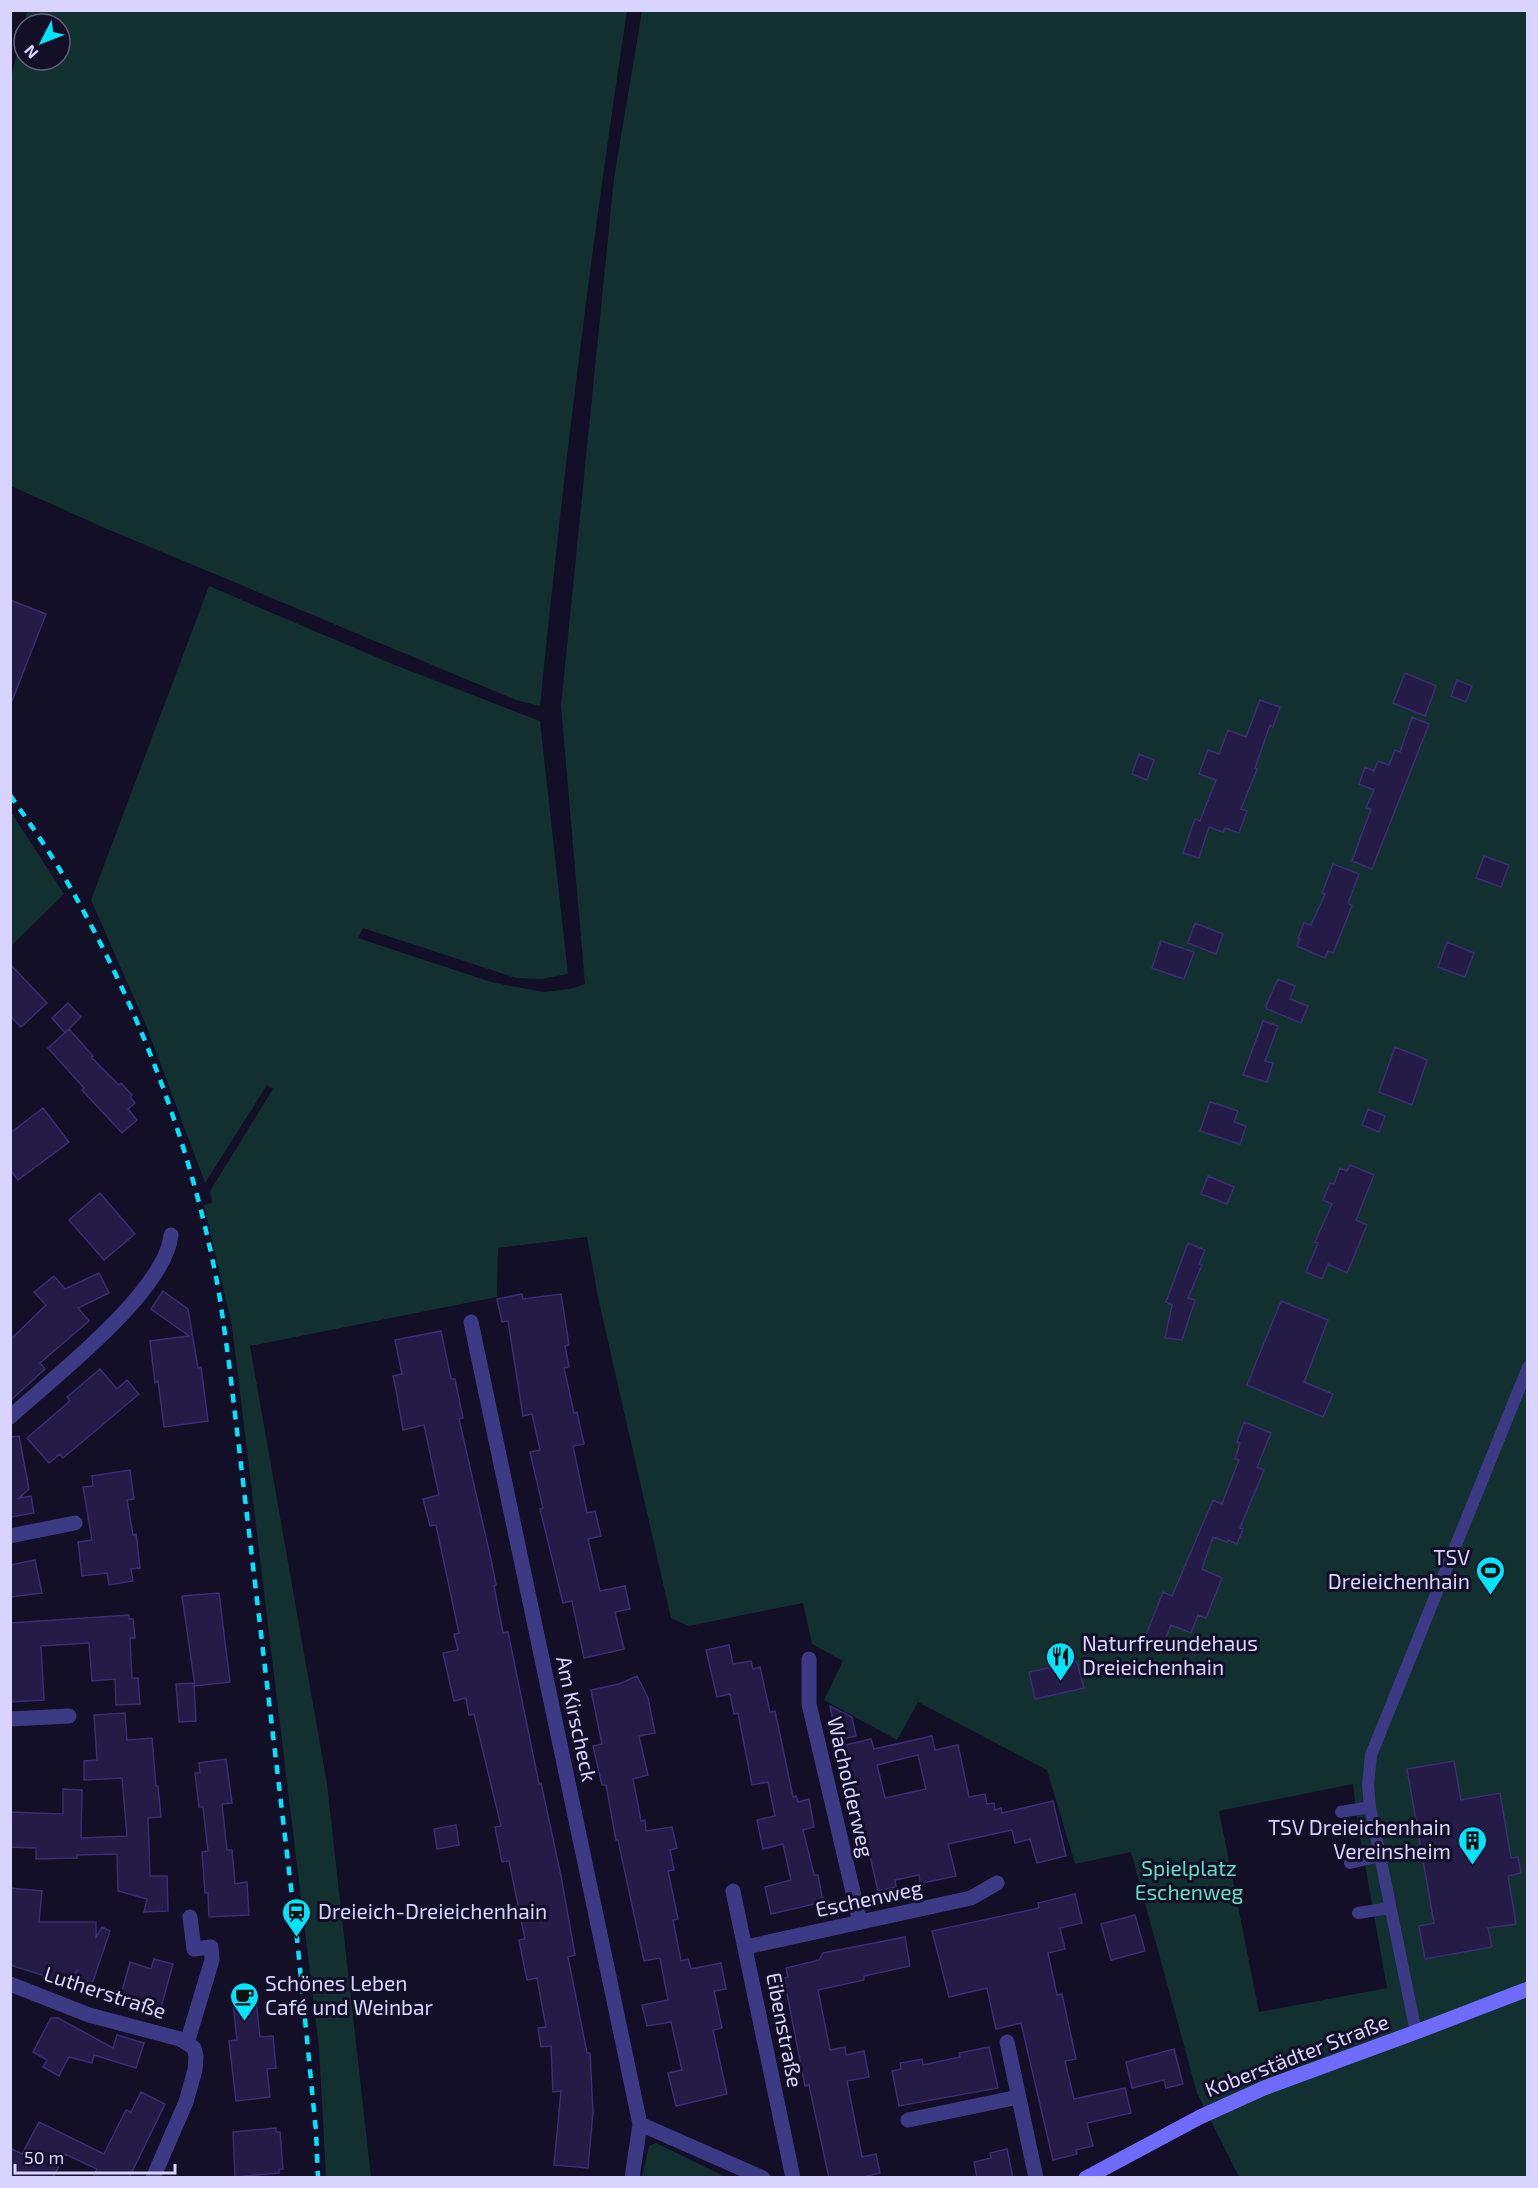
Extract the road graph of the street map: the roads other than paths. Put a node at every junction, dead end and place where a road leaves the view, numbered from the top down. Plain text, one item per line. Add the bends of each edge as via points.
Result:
1 (171, 1235) dead end
2 (471, 1322) dead end
3 (1527, 1367) edge
4 (10, 1417) edge
5 (75, 1522) dead end
6 (10, 1536) edge
7 (809, 1659) dead end
8 (69, 1716) dead end
9 (10, 1719) edge
10 (1370, 1807) junction
11 (1341, 1812) dead end
12 (1379, 1856) junction
13 (1350, 1863) dead end
14 (997, 1884) dead end
15 (733, 1891) dead end
16 (1390, 1908) junction
17 (1358, 1913) dead end
18 (190, 1917) dead end
19 (860, 1922) junction
20 (746, 1947) junction
21 (10, 1984) edge
22 (1527, 1989) edge
23 (1416, 2032) junction
24 (1007, 2042) dead end
25 (187, 2043) junction
26 (1018, 2097) junction
27 (908, 2120) dead end
28 (640, 2124) junction
29 (1087, 2177) edge
30 (153, 2178) edge
31 (632, 2178) edge
32 (763, 2178) edge
33 (793, 2178) edge
34 (1036, 2178) edge

1 - 4 street via 170,1247 148,1285 122,1316
2 - 28 street, Am Kirscheck
3 - 10 lane via 1371,1755
5 - 6 street
7 - 19 street, Wacholderweg via 809,1704
8 - 9 street
10 - 11 lane
10 - 12 lane
12 - 13 lane
12 - 16 lane
14 - 19 street, Eschenweg via 971,1898
15 - 20 street, Eibenstraße
16 - 17 lane
16 - 23 lane
18 - 25 street via 194,1949 211,1947 212,1960
19 - 20 street, Eschenweg
20 - 33 street, Eibenstraße
21 - 25 street, Lutherstraße via 89,2014
22 - 23 street, Koberstädter Straße
23 - 29 street, Koberstädter Straße via 1264,2088
24 - 26 street
25 - 30 street via 194,2048 195,2070 186,2102
26 - 27 street
26 - 34 street
28 - 31 street, Am Kirscheck
28 - 32 street

